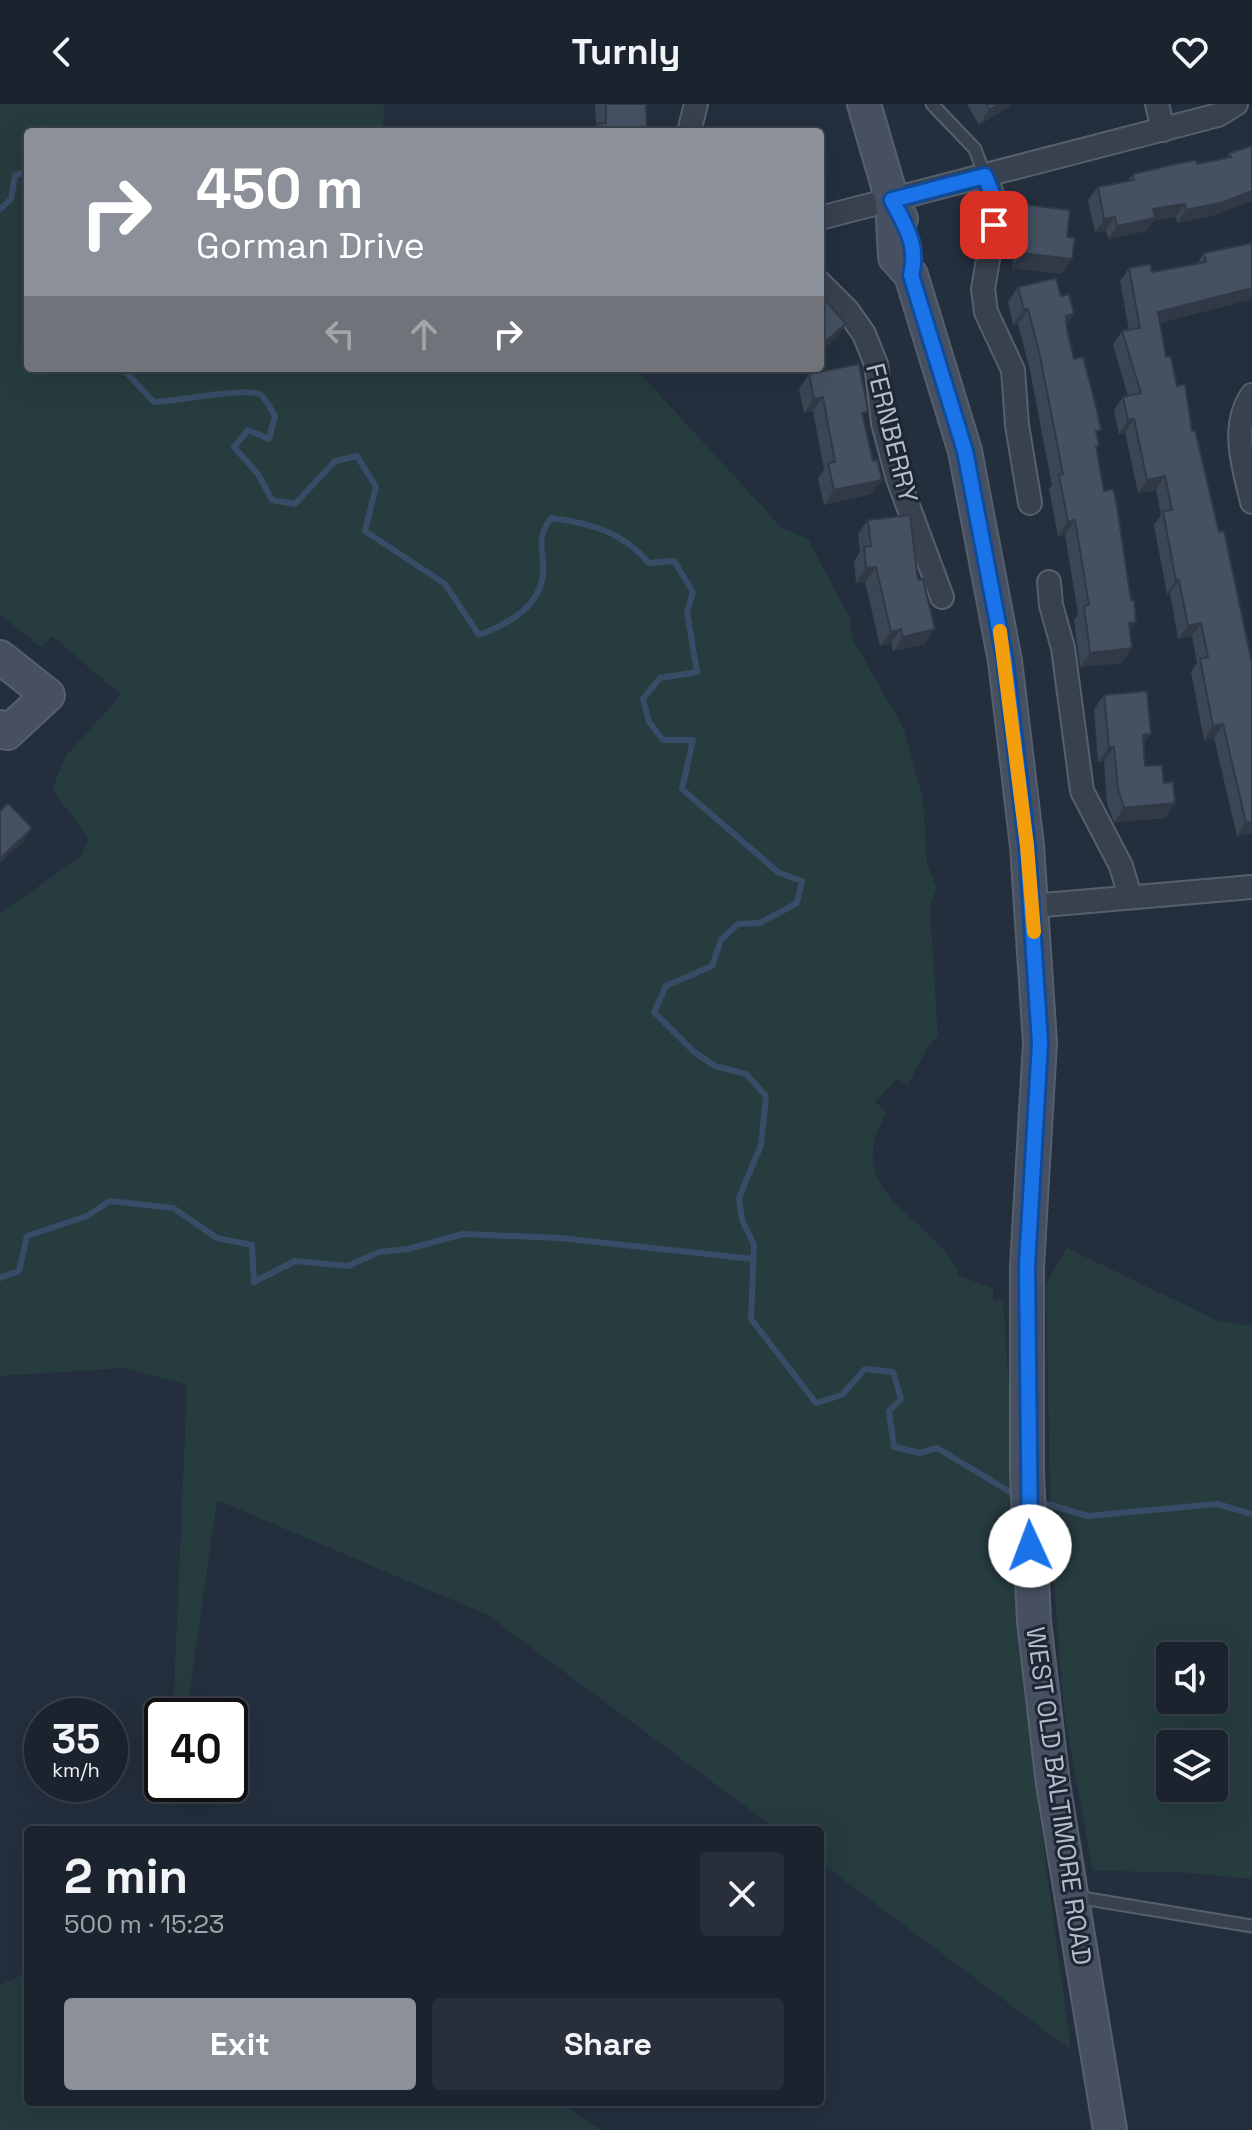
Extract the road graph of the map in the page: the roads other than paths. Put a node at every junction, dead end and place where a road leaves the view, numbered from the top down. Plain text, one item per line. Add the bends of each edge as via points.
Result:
1 (696, 104) edge
2 (864, 104) edge
3 (932, 104) edge
4 (1157, 104) edge
5 (1236, 104) edge
6 (690, 128) edge
7 (1163, 130) junction
8 (985, 176) junction
9 (892, 200) junction
10 (824, 217) edge
11 (824, 287) edge
12 (1252, 395) edge
13 (1252, 502) edge
14 (1030, 503) dead end
15 (1049, 582) dead end
16 (942, 597) dead end
17 (0, 657) edge
18 (2, 733) edge
19 (1252, 887) edge
20 (1130, 896) junction
21 (1032, 906) junction
22 (1072, 1897) junction
23 (1252, 1926) edge
24 (1110, 2130) edge

1 - 6 street
2 - 9 street, WEST OLD BALTIMORE ROAD
3 - 8 lane via 975,149
4 - 7 street
5 - 7 street via 1218,115
7 - 8 street
8 - 9 street
8 - 14 street via 994,199 983,289 986,312 1013,370
9 - 10 street
9 - 21 street, WEST OLD BALTIMORE ROAD via 895,257 911,275 971,481 1005,661
11 - 16 street, FERNBERRY via 864,334 876,364 883,423 898,479
12 - 13 street via 1240,423 1241,457
15 - 20 street via 1082,791 1121,866
17 - 18 street via 48,695
19 - 20 street
20 - 21 street
21 - 22 street, WEST OLD BALTIMORE ROAD via 1040,1043 1027,1266 1027,1474 1034,1621
22 - 23 lane
22 - 24 street, WEST OLD BALTIMORE ROAD

